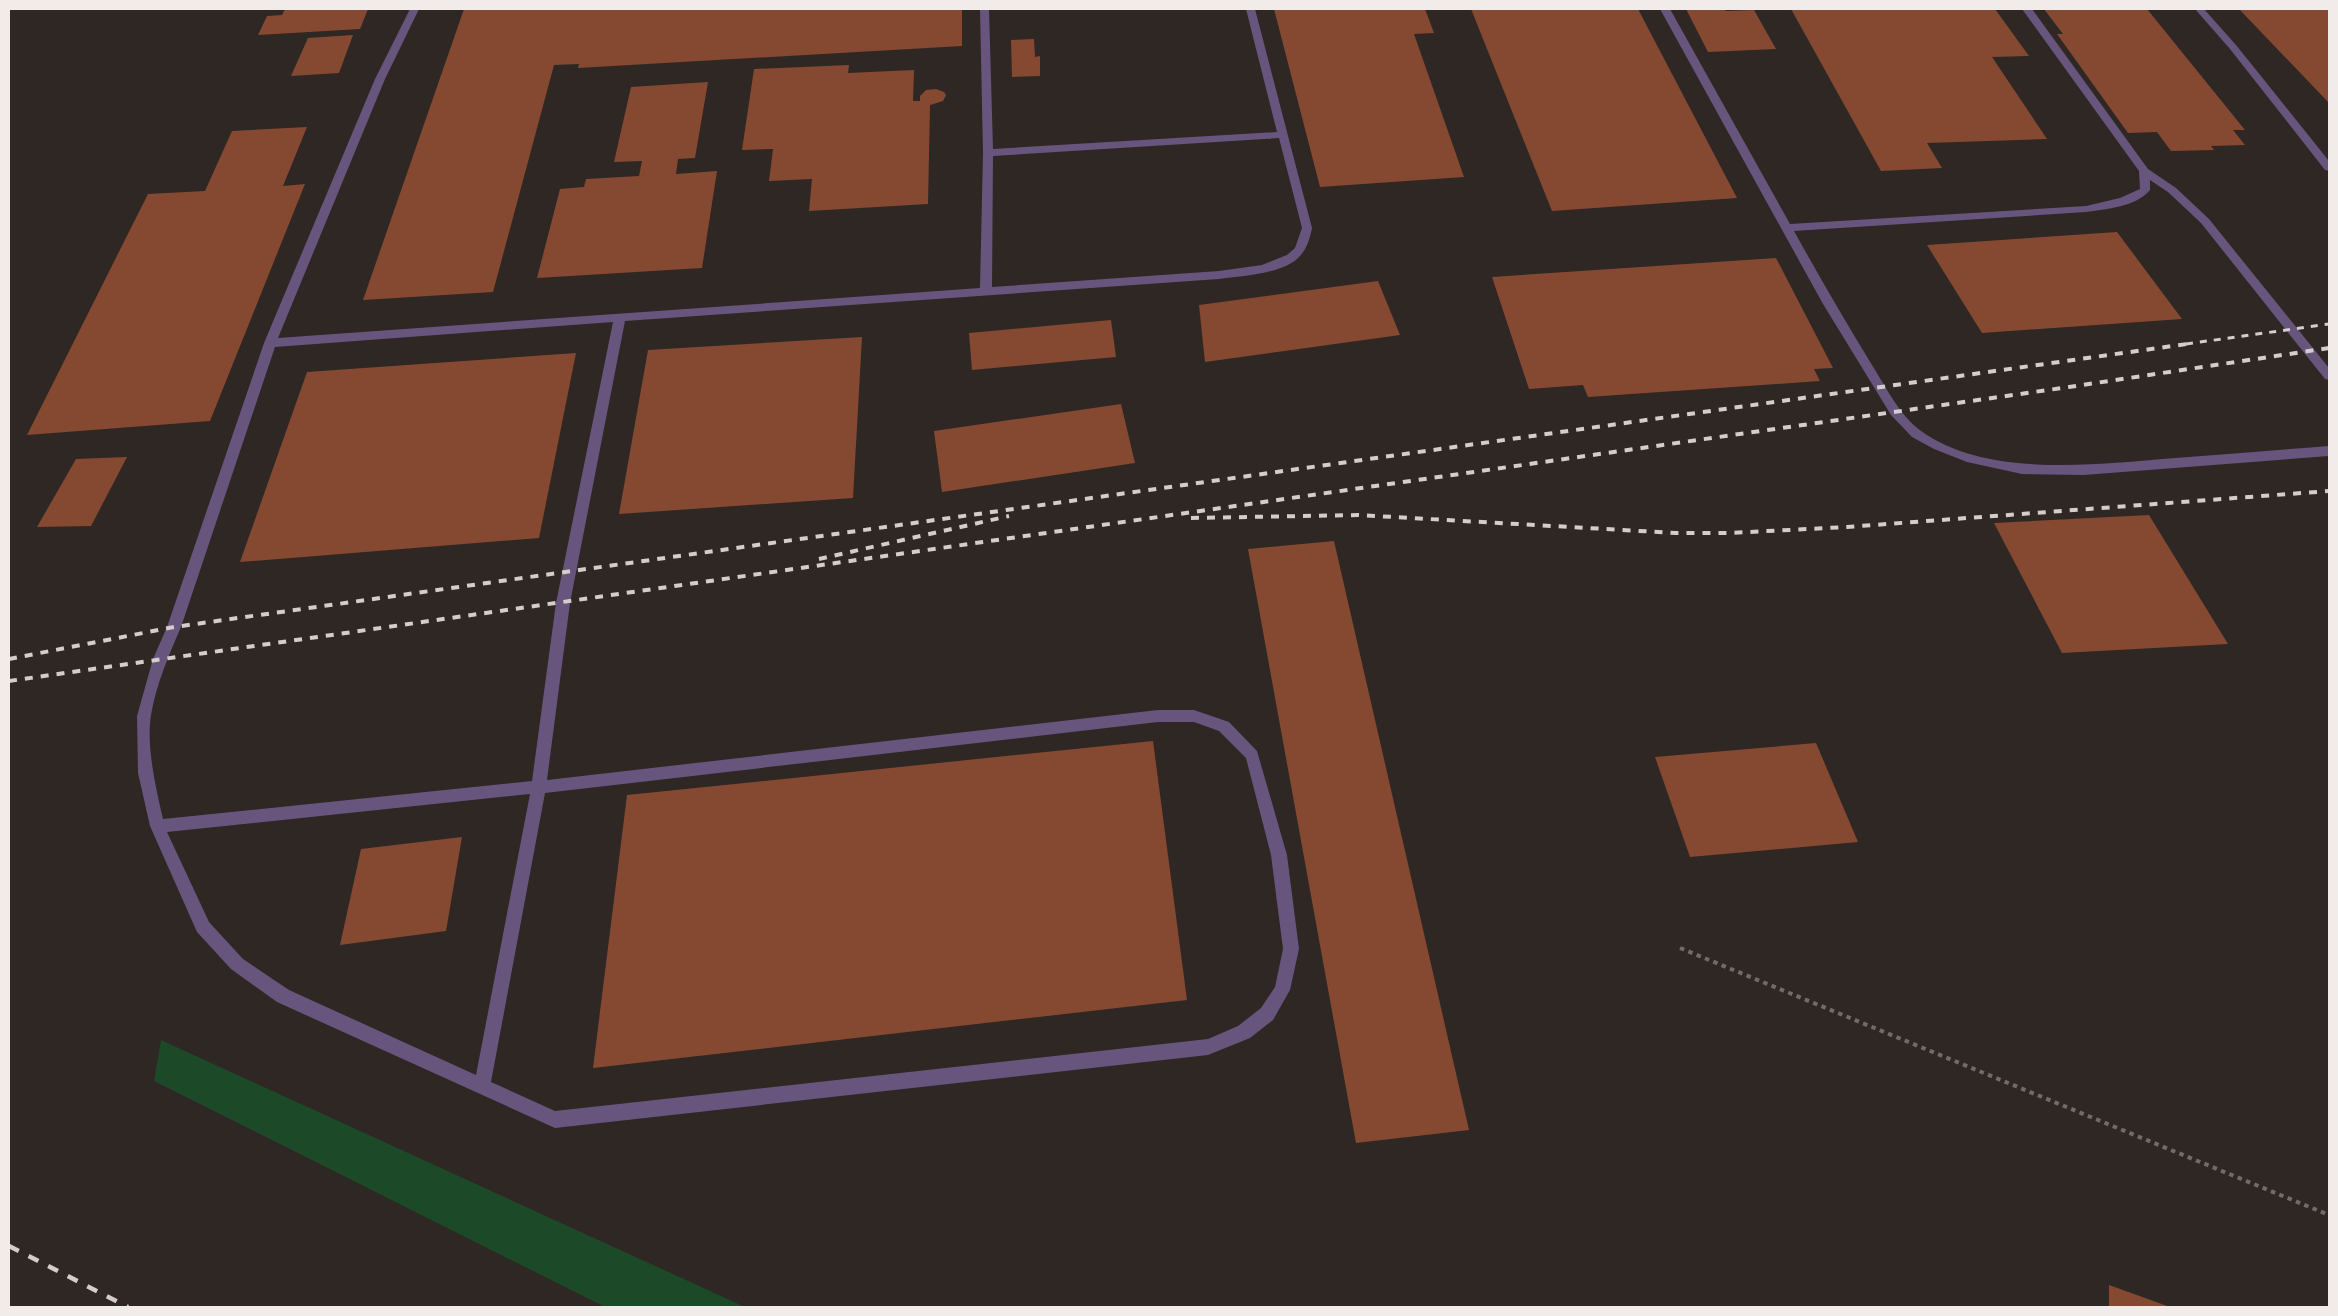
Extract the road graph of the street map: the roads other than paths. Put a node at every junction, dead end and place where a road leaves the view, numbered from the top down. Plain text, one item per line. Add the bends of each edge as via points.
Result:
1 (414, 9) edge
2 (984, 9) edge
3 (1251, 9) edge
4 (1666, 9) edge
5 (2027, 9) edge
6 (2200, 9) edge
7 (1283, 135) junction
8 (988, 153) junction
9 (2329, 168) edge
10 (2144, 171) junction
11 (1787, 228) junction
12 (986, 291) junction
13 (620, 317) junction
14 (270, 343) junction
15 (2329, 376) edge
16 (2329, 451) edge
17 (539, 787) junction
18 (157, 826) junction
19 (482, 1088) junction

1 - 14 lane via 380,79
2 - 8 lane
3 - 7 lane
4 - 11 lane
5 - 10 lane
6 - 9 lane
7 - 8 lane
7 - 12 lane via 1307,228 1303,244 1293,257 1276,267
8 - 12 lane
10 - 11 lane via 2145,190 2136,196 2086,209
10 - 15 lane via 2172,190 2205,221
11 - 16 lane via 1895,412 1916,434 1938,446 1971,459 2022,468 2084,470
12 - 13 lane
13 - 14 lane
13 - 17 lane via 563,603
14 - 18 lane via 174,627 160,659 144,716 145,774
17 - 18 lane
17 - 19 lane
17 - 19 lane via 1158,716 1194,716 1224,726 1252,755 1279,855 1291,949 1282,990 1268,1014 1244,1032 1208,1048 555,1120
18 - 19 lane via 203,928 237,964 283,996

